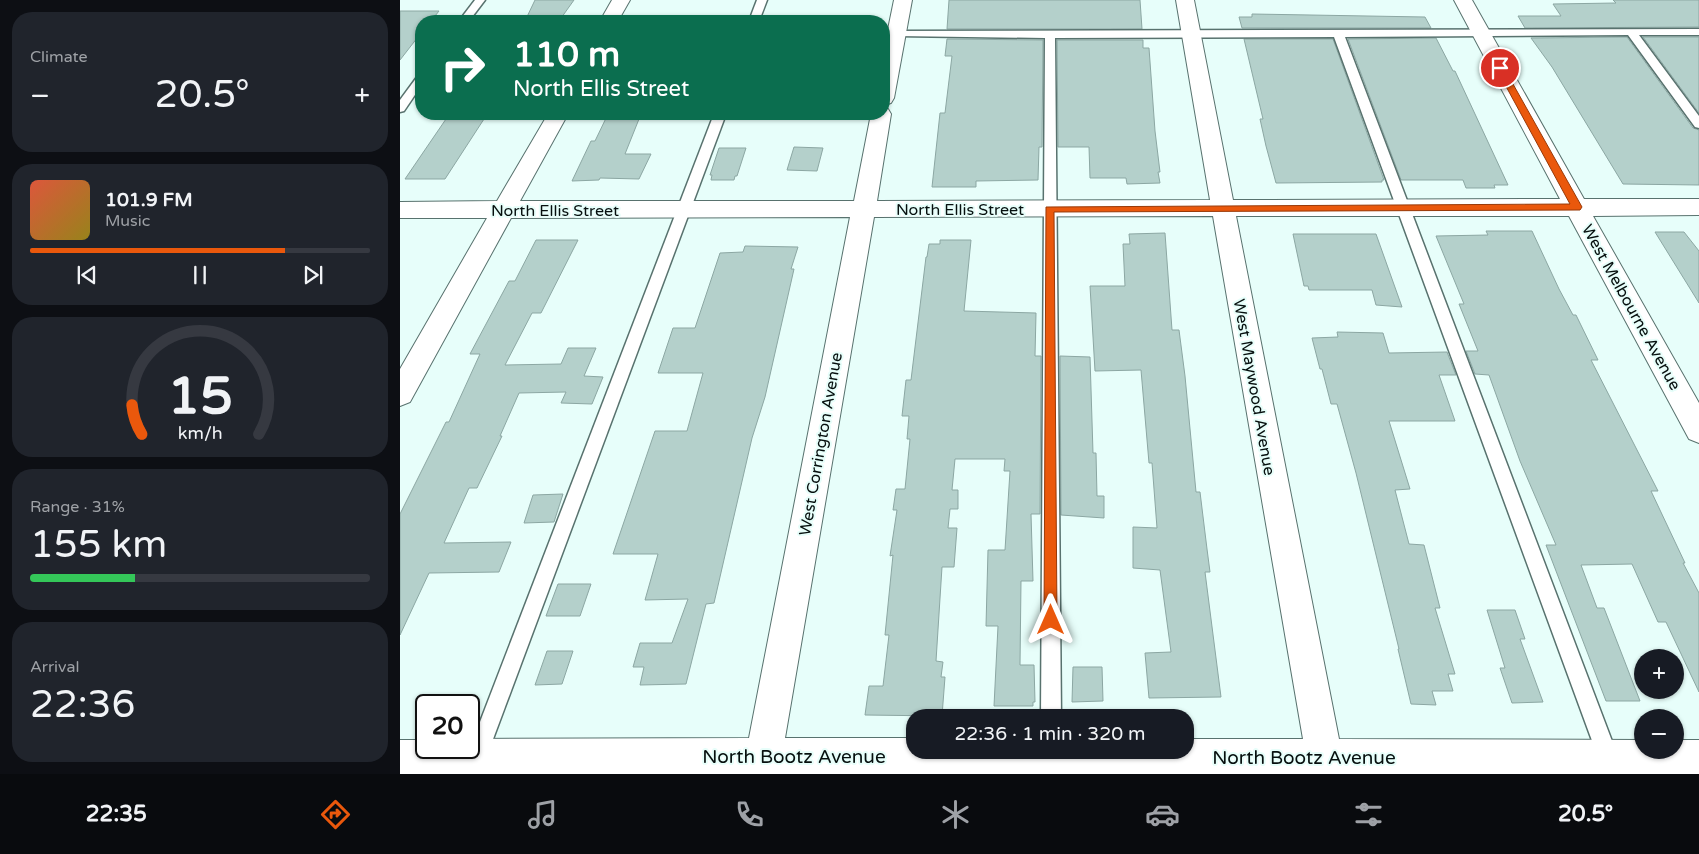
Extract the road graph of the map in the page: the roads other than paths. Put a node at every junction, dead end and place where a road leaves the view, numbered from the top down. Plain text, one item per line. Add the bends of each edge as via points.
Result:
1 (480, 0) edge
2 (621, 0) edge
3 (762, 0) edge
4 (903, 0) edge
5 (1185, 0) edge
6 (1463, 0) edge
7 (469, 15) edge
8 (612, 15) edge
9 (756, 15) edge
10 (1481, 32) junction
11 (1632, 32) junction
12 (1699, 32) edge
13 (897, 33) junction
14 (1191, 33) junction
15 (1338, 33) junction
16 (1050, 35) junction
17 (890, 68) edge
18 (415, 87) edge
19 (400, 108) edge
20 (555, 120) edge
21 (718, 120) edge
22 (880, 120) edge
23 (1699, 124) edge
24 (1577, 207) junction
25 (1699, 207) edge
26 (1404, 208) junction
27 (862, 209) junction
28 (1050, 209) junction
29 (1222, 209) junction
30 (400, 210) edge
31 (504, 210) junction
32 (684, 210) junction
33 (400, 394) edge
34 (1699, 430) edge
35 (1051, 709) edge
36 (1608, 757) junction
37 (400, 758) edge
38 (1699, 758) edge
39 (1051, 760) edge
40 (762, 765) edge
41 (473, 766) edge
42 (1326, 766) edge

1 - 7 lane
2 - 8 street
3 - 9 lane
4 - 13 street
5 - 14 street, West Maywood Avenue
6 - 10 street, West Melbourne Avenue
10 - 11 lane
10 - 15 lane
10 - 24 street, West Melbourne Avenue
11 - 12 lane
11 - 23 lane
13 - 16 lane
13 - 17 street
14 - 15 lane
14 - 16 lane
14 - 29 street, West Maywood Avenue
15 - 26 lane
16 - 28 lane
18 - 19 lane
20 - 31 street
21 - 32 lane
22 - 27 street, West Corrington Avenue
24 - 25 street, North Ellis Street
24 - 26 street, North Ellis Street
24 - 34 street, West Melbourne Avenue
26 - 29 street, North Ellis Street
26 - 36 lane
27 - 28 street, North Ellis Street
27 - 32 street, North Ellis Street
27 - 40 street, West Corrington Avenue
28 - 29 street, North Ellis Street
28 - 35 lane
29 - 42 street, West Maywood Avenue
30 - 31 street, North Ellis Street
31 - 32 street, North Ellis Street
31 - 33 street
32 - 41 lane
36 - 38 street, North Bootz Avenue
36 - 42 street, North Bootz Avenue
37 - 41 street, North Bootz Avenue
39 - 40 street, North Bootz Avenue
39 - 42 street, North Bootz Avenue
40 - 41 street, North Bootz Avenue

